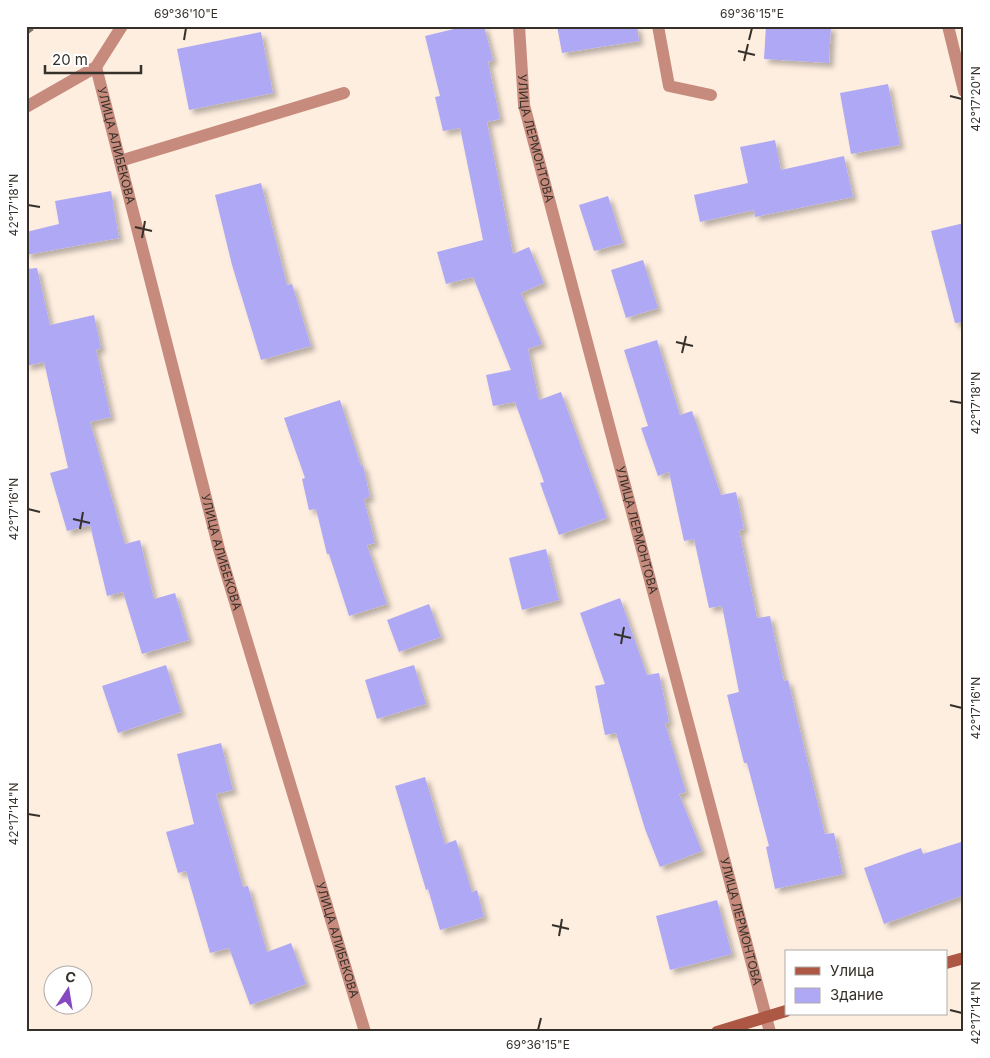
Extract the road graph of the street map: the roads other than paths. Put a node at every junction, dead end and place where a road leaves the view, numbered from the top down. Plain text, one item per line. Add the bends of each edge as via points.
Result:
1 (122, 26) edge
2 (519, 26) edge
3 (658, 26) edge
4 (948, 26) edge
5 (96, 68) junction
6 (964, 91) edge
7 (344, 93) dead end
8 (711, 95) dead end
9 (26, 107) edge
10 (120, 161) junction
11 (964, 958) edge
12 (948, 963) edge
13 (785, 1011) edge
14 (765, 1017) junction
15 (365, 1032) edge
16 (717, 1032) edge
17 (770, 1032) edge

1 - 5 street
2 - 14 street, УЛИЦА ЛЕРМОНТОВА via 524,105
3 - 8 street via 669,86
4 - 6 street
5 - 9 street
5 - 10 street, УЛИЦА АЛИБЕКОВА
7 - 10 street
10 - 15 street, УЛИЦА АЛИБЕКОВА via 219,549
11 - 12 street
13 - 14 street
14 - 16 street
14 - 17 street, УЛИЦА ЛЕРМОНТОВА

